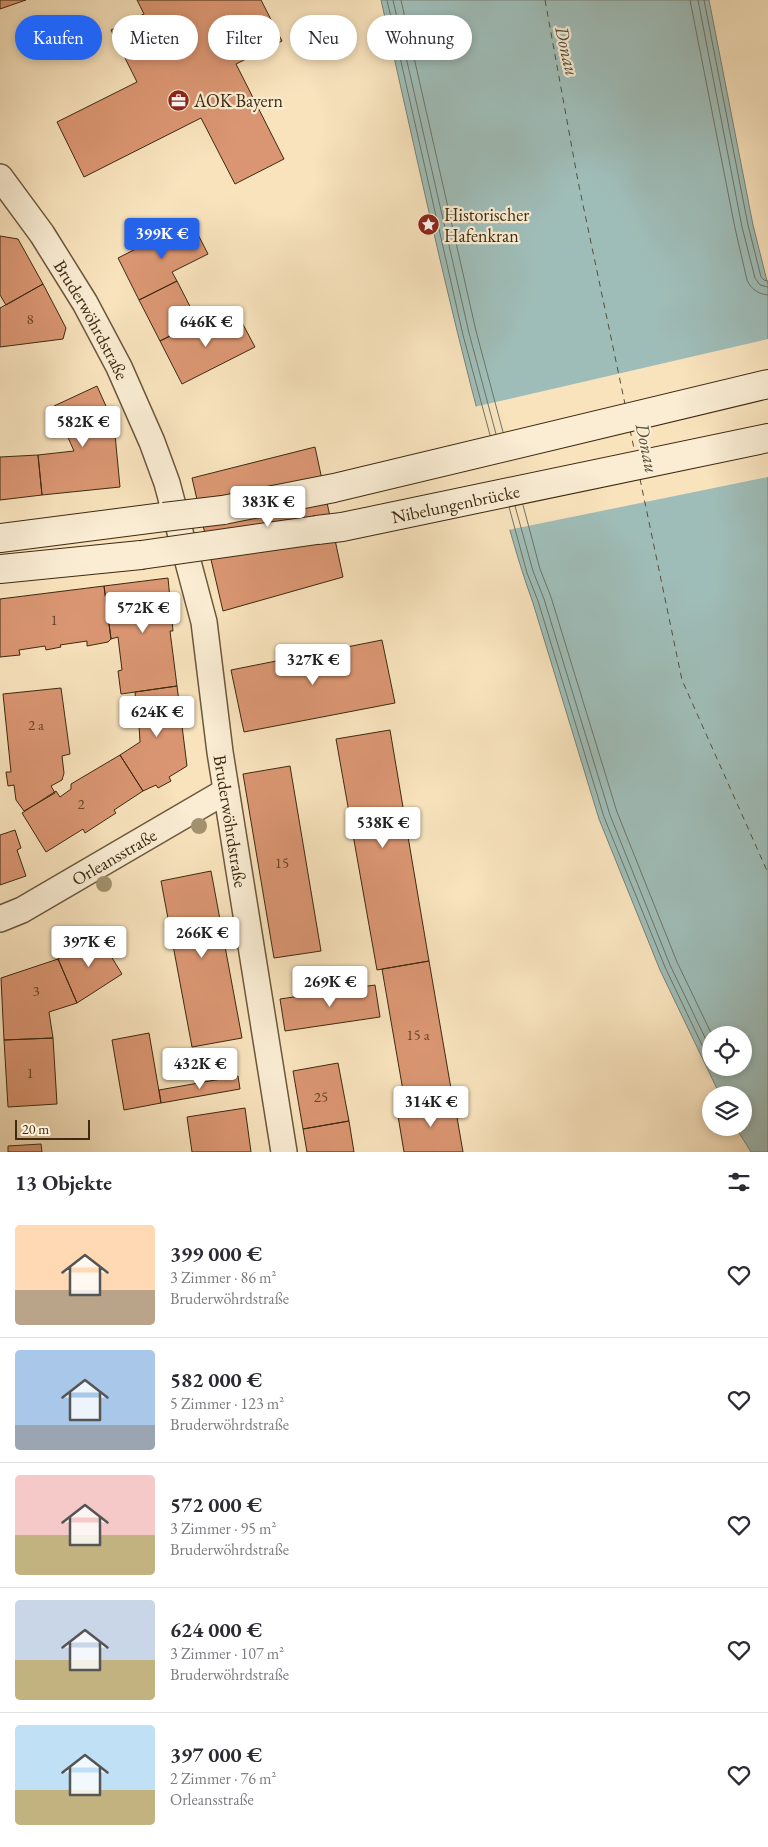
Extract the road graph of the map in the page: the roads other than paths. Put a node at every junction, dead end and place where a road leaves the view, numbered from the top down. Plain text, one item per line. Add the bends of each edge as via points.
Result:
1 (0, 177) edge
2 (768, 384) edge
3 (768, 438) edge
4 (0, 538) edge
5 (0, 569) edge
6 (226, 791) junction
7 (0, 919) edge
8 (284, 1152) edge

1 - 6 street, Bruderwöhrdstraße via 42,234 85,303 119,367 157,454 204,622
2 - 4 main road, bridge via 334,488 223,510
3 - 5 main road, Nibelungenbrücke, bridge via 342,527 141,555
6 - 7 street, Orleansstraße via 22,910
6 - 8 street, Bruderwöhrdstraße

